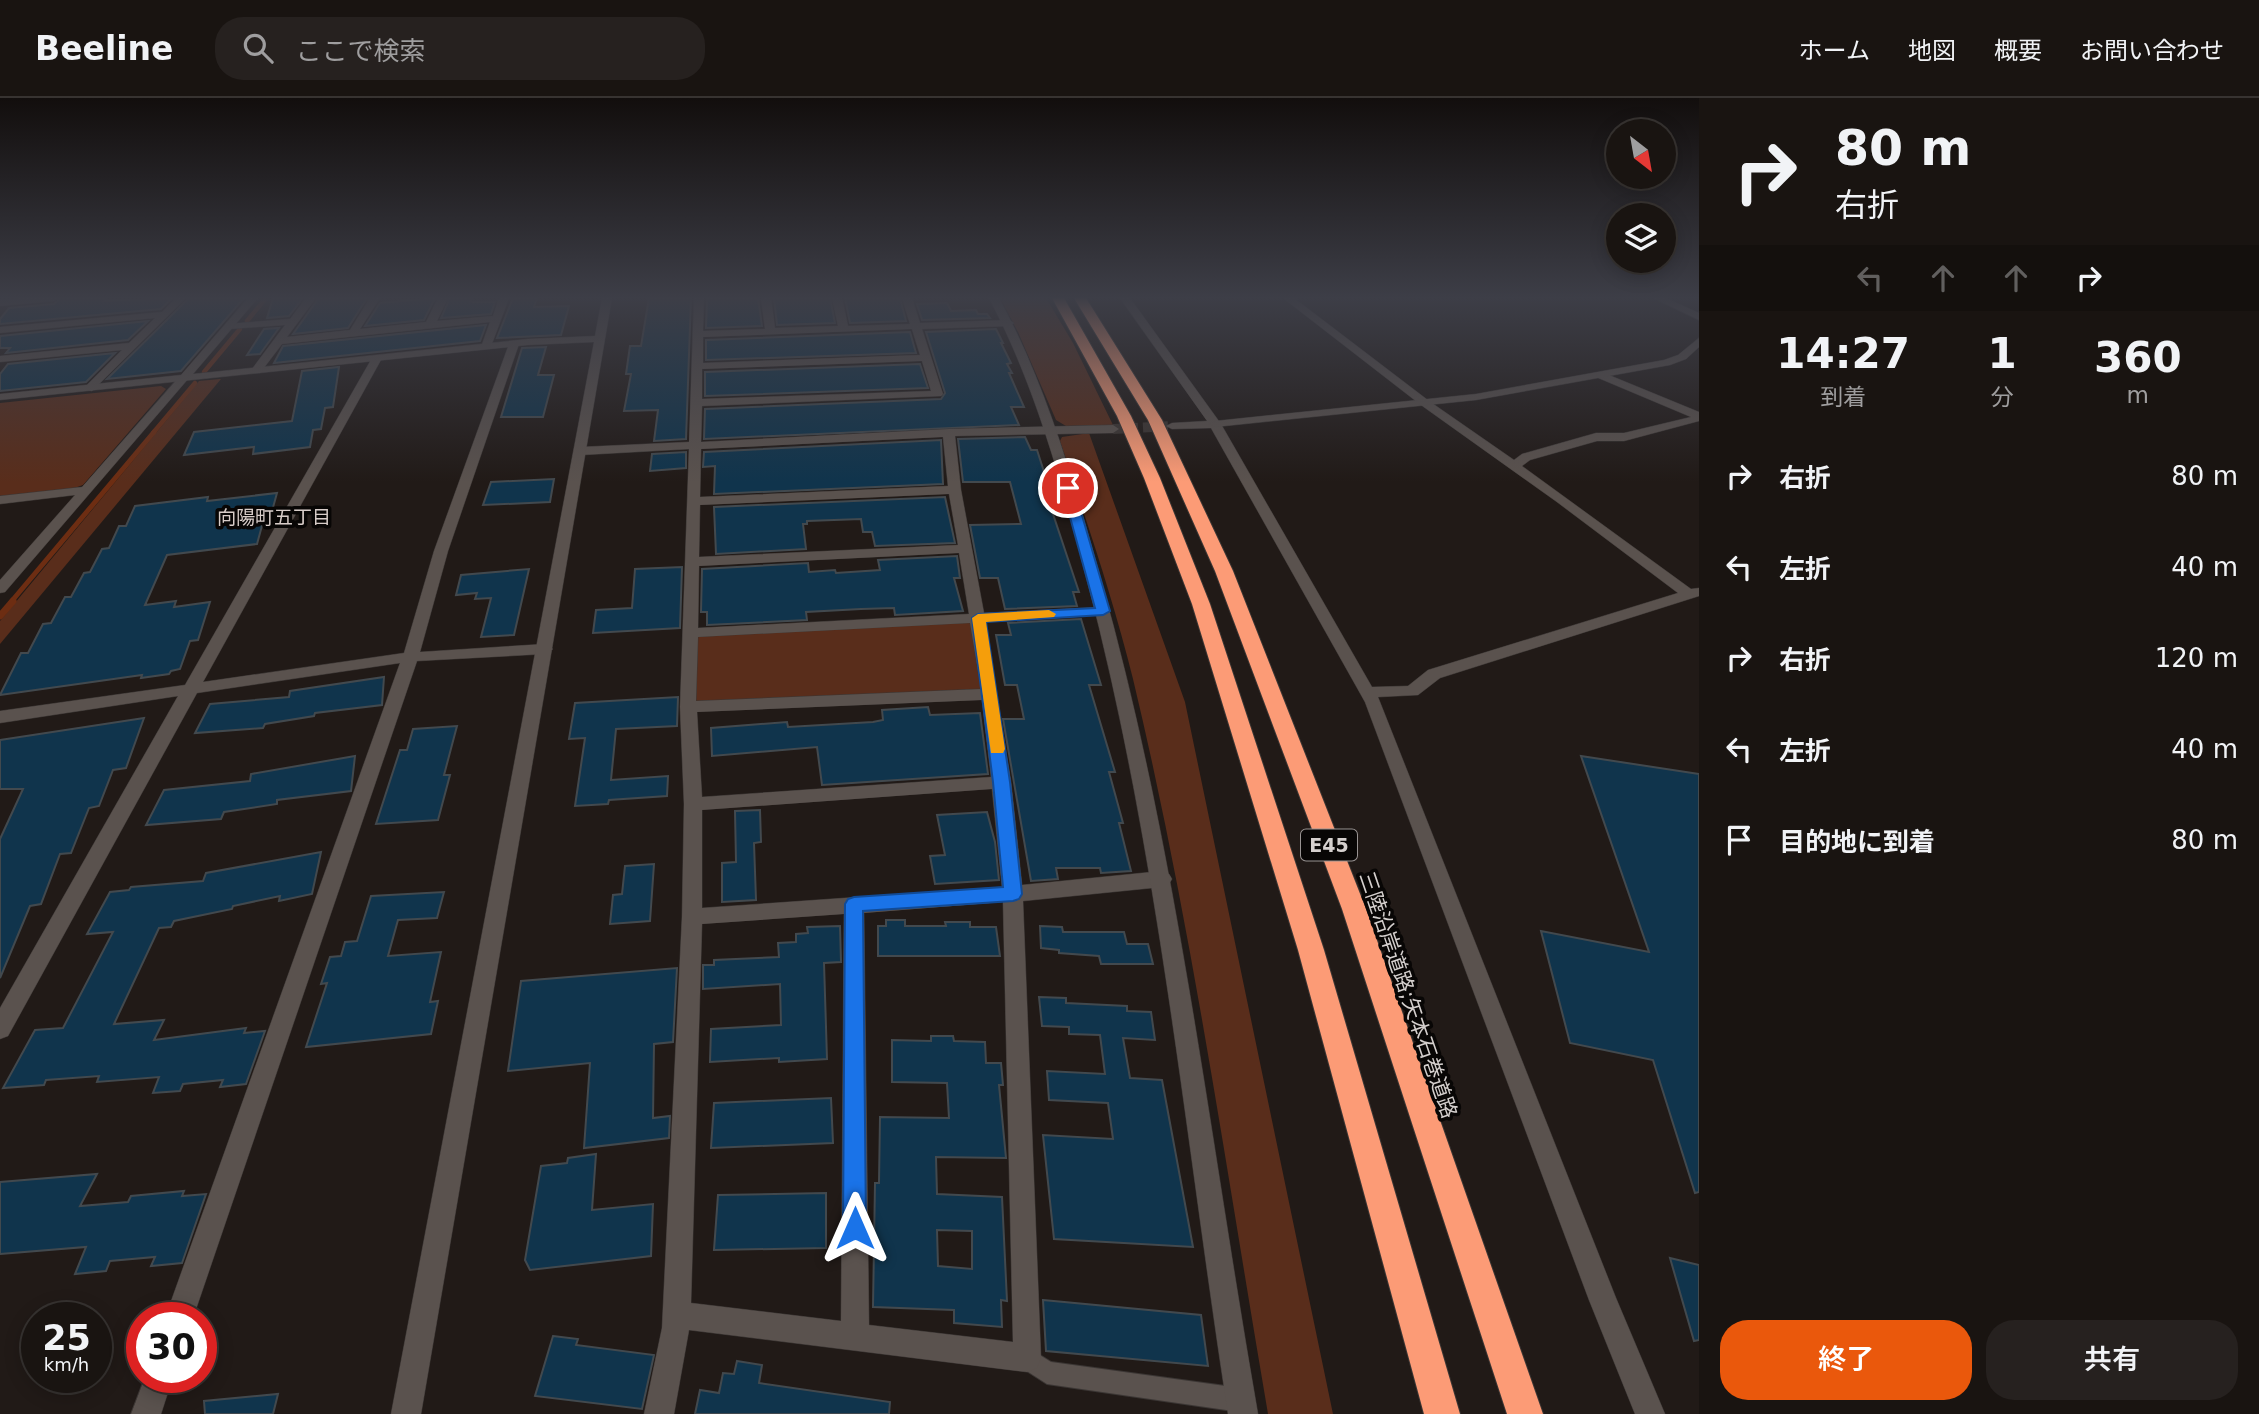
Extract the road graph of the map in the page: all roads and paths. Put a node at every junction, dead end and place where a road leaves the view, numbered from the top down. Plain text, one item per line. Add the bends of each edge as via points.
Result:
1 (117, 359) edge
2 (200, 359) edge
3 (264, 359) edge
4 (364, 359) edge
5 (376, 359) edge
6 (509, 359) edge
7 (596, 359) edge
8 (697, 359) edge
9 (886, 359) edge
10 (926, 359) edge
11 (1023, 359) edge
12 (1093, 359) edge
13 (1118, 359) edge
14 (1169, 359) edge
15 (1368, 359) edge
16 (1676, 359) edge
17 (697, 366) junction
18 (256, 371) junction
19 (1600, 375) junction
20 (183, 379) junction
21 (88, 389) junction
22 (0, 397) edge
23 (698, 403) junction
24 (1425, 403) junction
25 (1699, 417) edge
26 (1215, 424) junction
27 (1172, 426) tunnel mouth
28 (1113, 429) tunnel mouth
29 (1051, 431) junction
30 (949, 433) junction
31 (696, 446) junction
32 (581, 451) junction
33 (1514, 466) junction
34 (86, 490) junction
35 (955, 490) junction
36 (0, 500) edge
37 (694, 501) junction
38 (966, 549) junction
39 (692, 562) junction
40 (0, 589) edge
41 (1694, 593) edge
42 (1103, 611) junction
43 (978, 618) junction
44 (691, 633) junction
45 (545, 649) junction
46 (411, 657) junction
47 (192, 687) junction
48 (1368, 691) junction
49 (990, 694) junction
50 (688, 708) junction
51 (0, 717) edge
52 (1002, 782) junction
53 (692, 804) junction
54 (1162, 879) junction
55 (1013, 894) junction
56 (854, 904) junction
57 (692, 917) junction
58 (0, 1029) edge
59 (185, 1302) edge
60 (677, 1315) junction
61 (855, 1336) junction
62 (1027, 1358) junction
63 (153, 1393) edge
64 (1241, 1407) edge
65 (146, 1414) edge
66 (406, 1414) edge
67 (659, 1414) edge
68 (1442, 1414) edge
69 (1525, 1414) edge
70 (1650, 1414) edge

1 - 21 street
2 - 20 street
3 - 18 street
4 - 18 street
5 - 47 street
6 - 46 street via 441,551
7 - 32 street
8 - 17 street
9 - 17 street
10 - 23 street via 937,394
11 - 29 street
12 - 68 highway, E45 via 1160,493 1215,644 1343,1054
13 - 69 highway, 三陸沿岸道路;矢本石巻道路 / E45 via 1155,420 1224,571 1354,909
14 - 26 street
15 - 24 street
16 - 19 street
17 - 23 street
18 - 20 street
19 - 24 street
19 - 25 street
20 - 21 street
20 - 34 street
21 - 22 street
23 - 31 street
24 - 26 street
24 - 33 street
25 - 33 street via 1624,437 1596,437 1526,457
26 - 27 street
26 - 48 street
28 - 29 street
29 - 30 street
29 - 42 street
30 - 31 street
30 - 35 street
31 - 32 street
31 - 37 street
32 - 45 street
33 - 41 street
34 - 36 street
34 - 40 street
35 - 37 street
35 - 38 street
37 - 39 street
38 - 39 street
38 - 43 street
39 - 44 street
41 - 48 street via 1434,674 1412,691
42 - 43 street
42 - 54 street via 1129,707
43 - 44 street
43 - 49 street
44 - 50 street
45 - 46 street
45 - 66 street
46 - 47 street
46 - 59 street
47 - 51 street
47 - 58 street
48 - 70 street
49 - 50 street
49 - 52 street
50 - 53 street
52 - 53 street
52 - 55 street
53 - 57 street
54 - 55 street
54 - 64 street
55 - 56 street
55 - 62 street
56 - 57 street
56 - 61 street
57 - 60 street
60 - 61 street
60 - 67 street
61 - 62 street
62 - 64 street via 1047,1373
63 - 65 street

